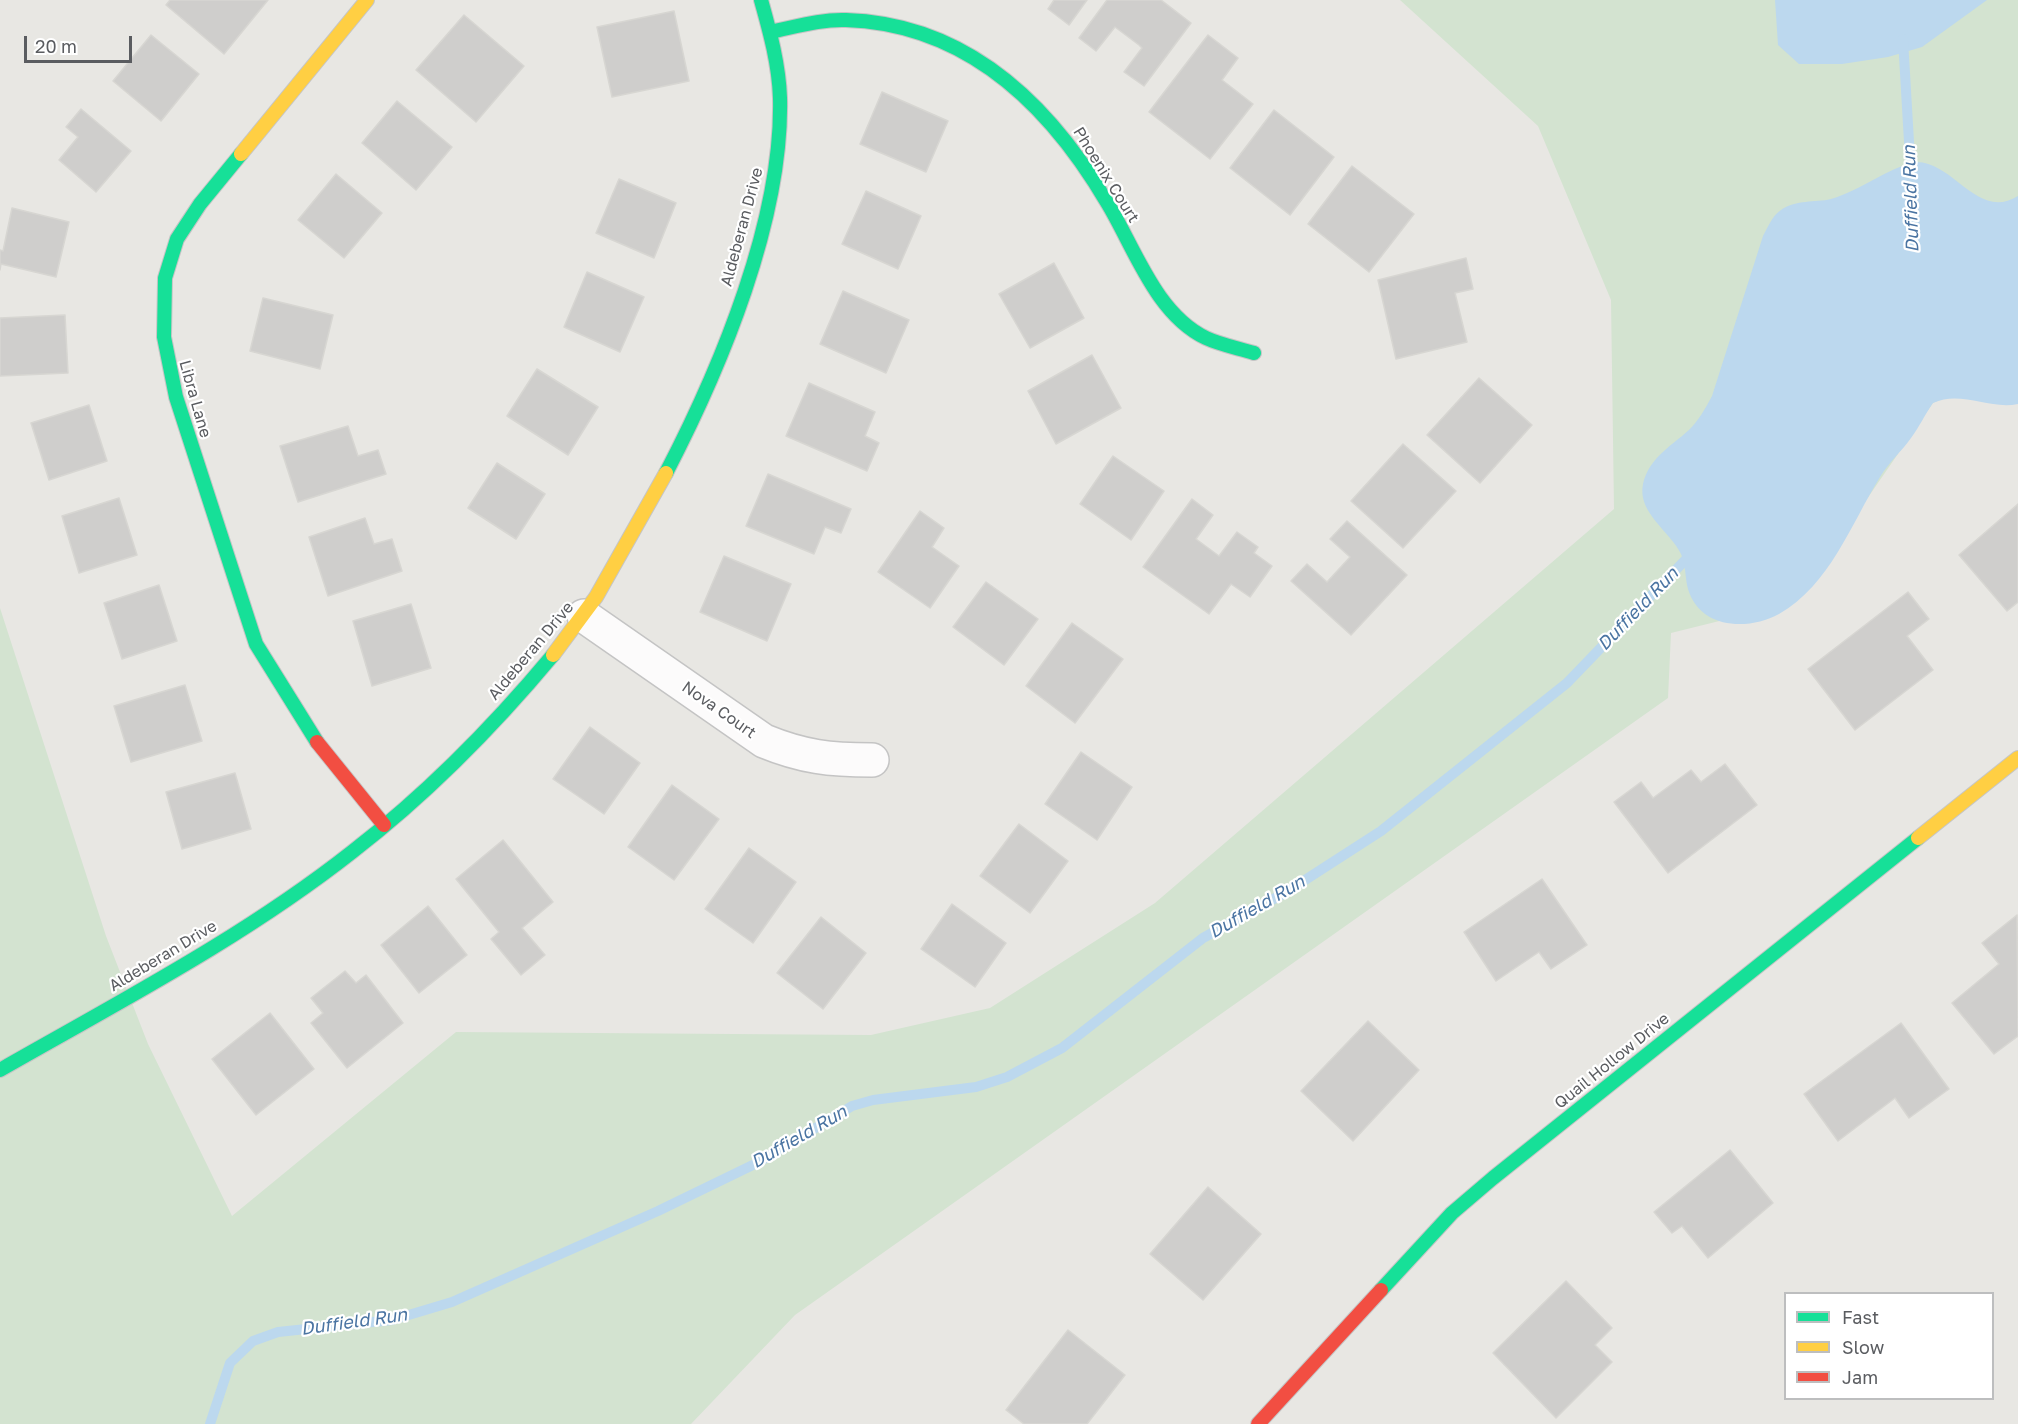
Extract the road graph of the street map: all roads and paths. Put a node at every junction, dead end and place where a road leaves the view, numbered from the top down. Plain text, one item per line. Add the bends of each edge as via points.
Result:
1 (367, 0) edge
2 (761, 0) edge
3 (770, 32) junction
4 (1254, 353) dead end
5 (584, 616) junction
6 (2018, 758) edge
7 (872, 760) dead end
8 (384, 825) junction
9 (0, 1070) edge
10 (1258, 1424) edge

1 - 8 street, Libra Lane via 236,158 177,238 165,277 161,320 176,397 256,644 308,730
2 - 3 street, Aldeberan Drive
3 - 4 street, Phoenix Court via 845,20 886,23 930,36 974,56 1013,82 1051,120 1081,160 1142,268 1170,308 1204,337
3 - 5 street, Aldeberan Drive via 780,97 776,167 739,304 698,410
5 - 7 street, Nova Court via 764,741 830,760
5 - 8 street, Aldeberan Drive via 530,683 441,776
6 - 10 street, Quail Hollow Drive via 1452,1213
8 - 9 street, Aldeberan Drive via 316,880 263,914 145,988

